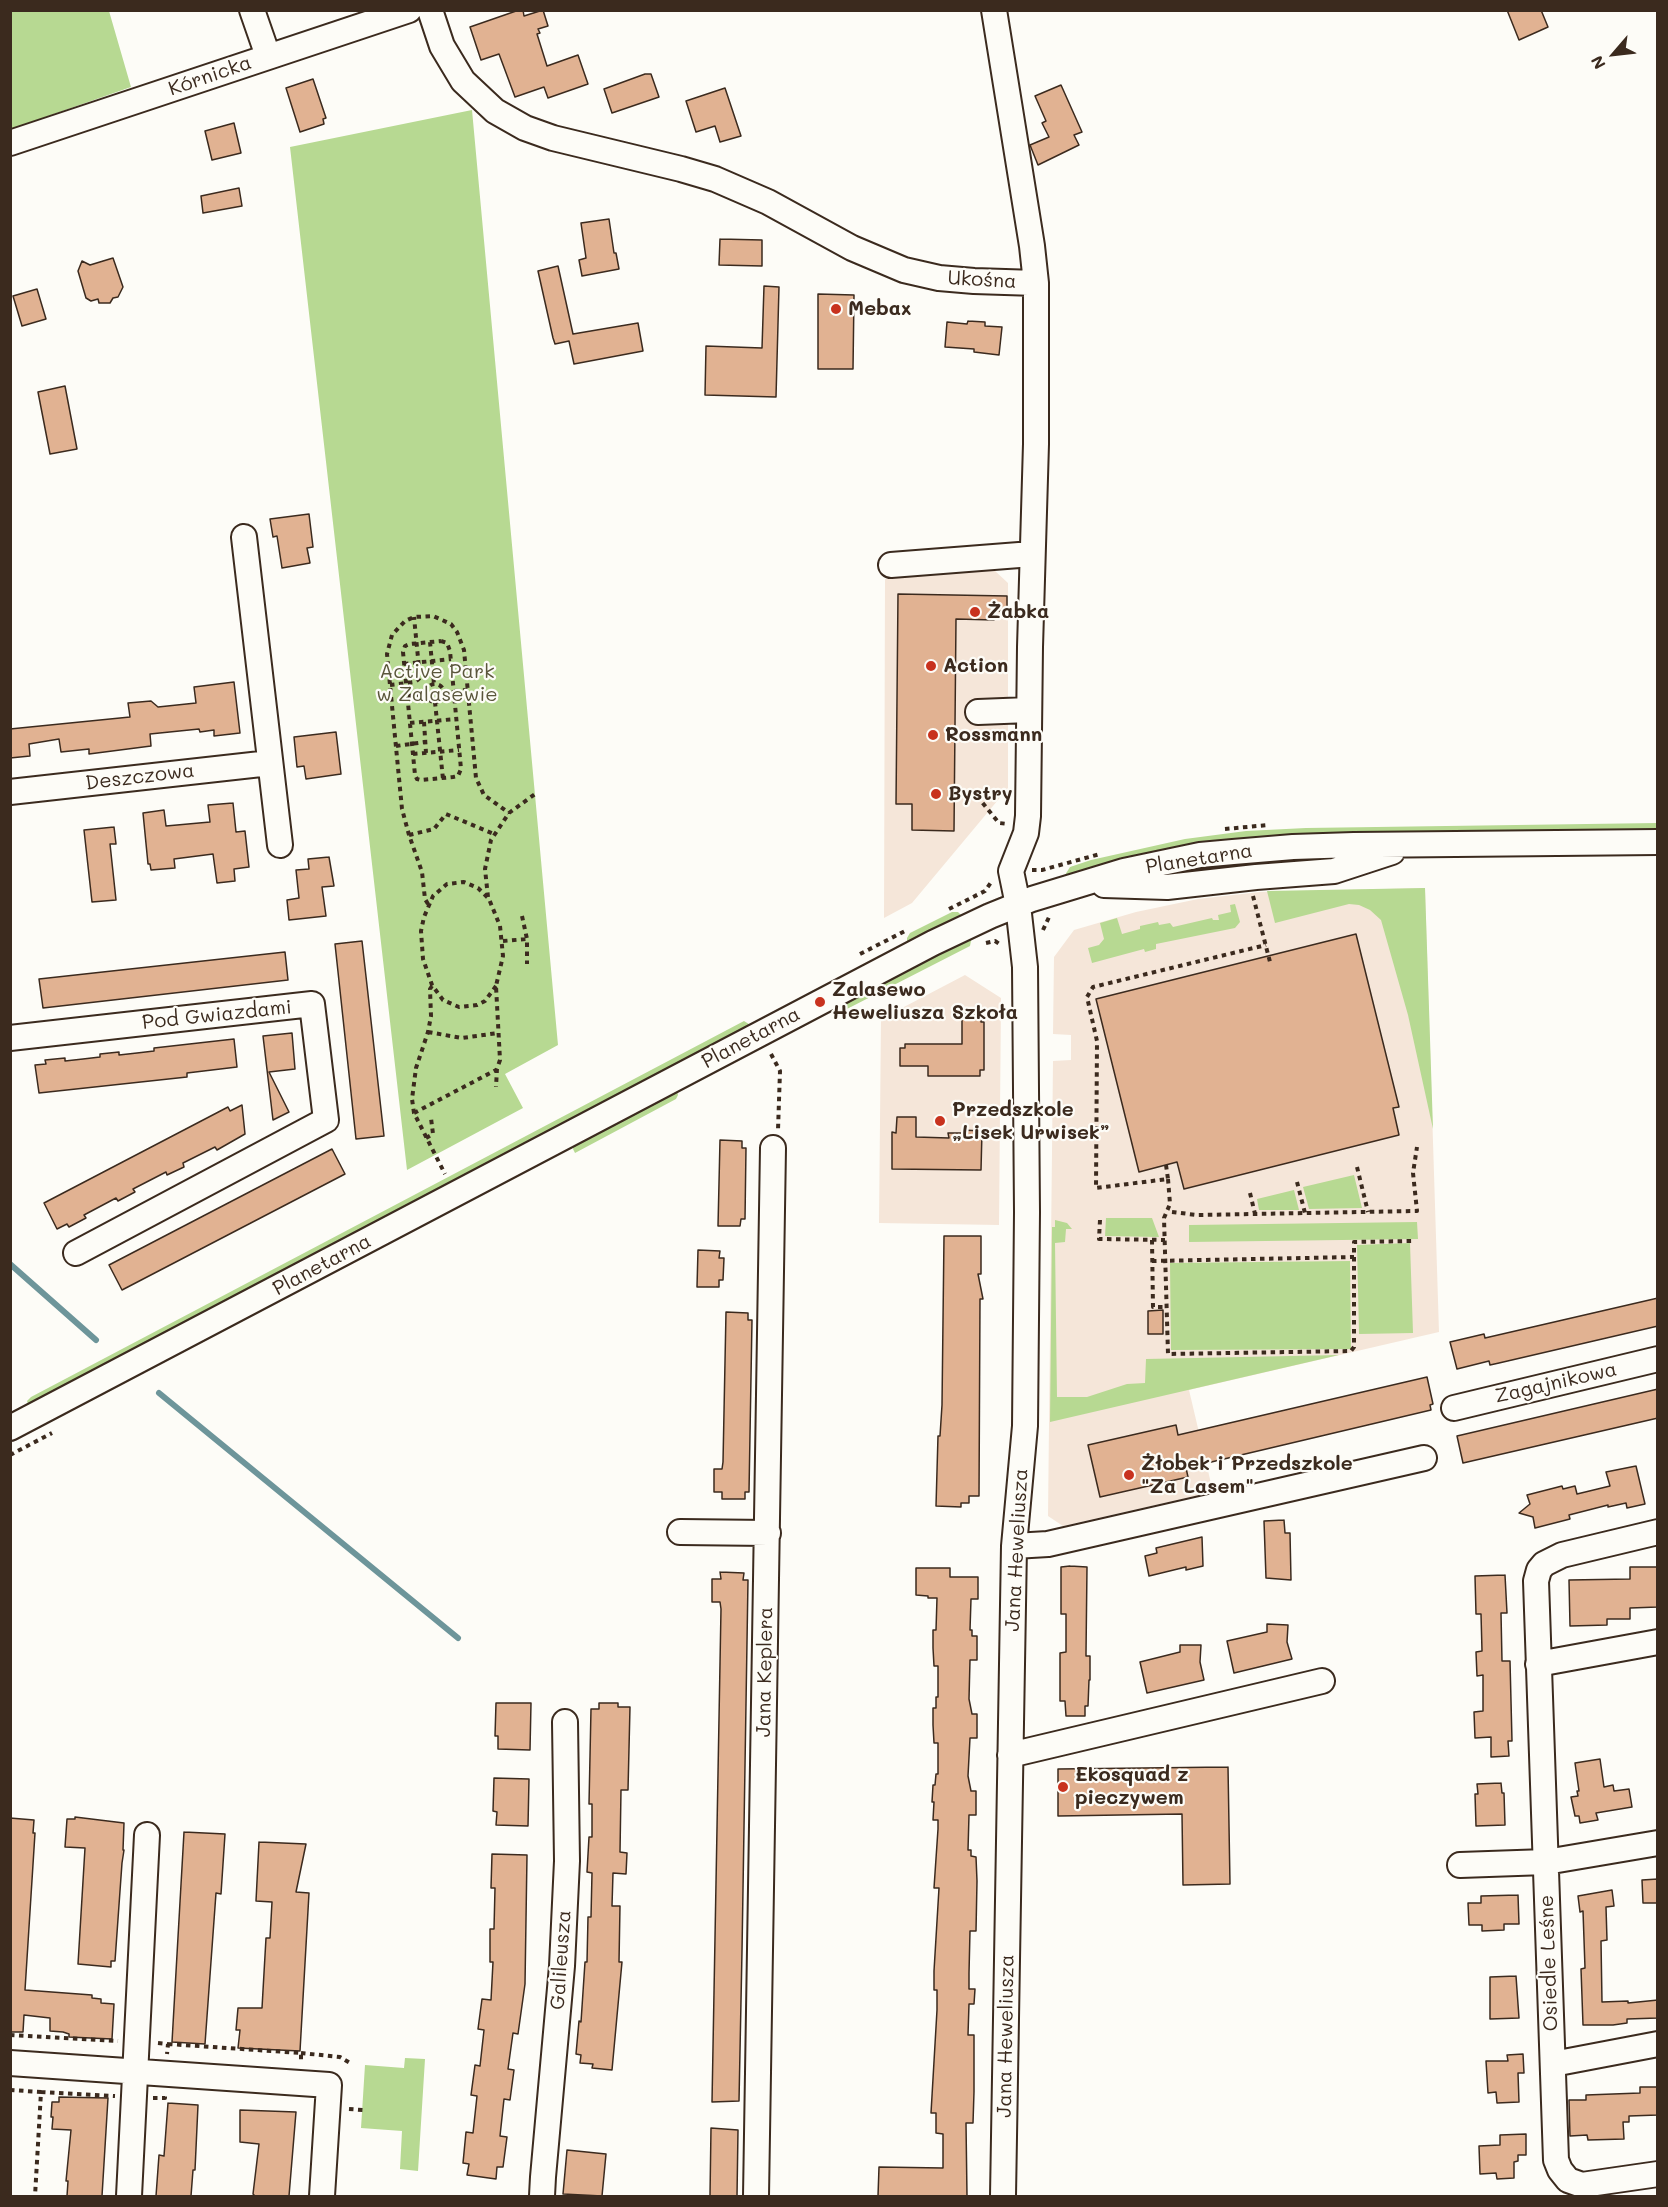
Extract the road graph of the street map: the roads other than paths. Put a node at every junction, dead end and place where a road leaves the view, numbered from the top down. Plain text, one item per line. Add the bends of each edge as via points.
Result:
1 (252, 10) edge
2 (409, 10) edge
3 (430, 10) edge
4 (994, 10) edge
5 (360, 18) edge
6 (268, 56) junction
7 (10, 143) edge
8 (1036, 283) junction
9 (244, 537) dead end
10 (1032, 554) junction
11 (891, 565) dead end
12 (1029, 710) junction
13 (978, 712) dead end
14 (270, 763) junction
15 (10, 792) edge
16 (1658, 842) edge
17 (280, 845) dead end
18 (1018, 905) junction
19 (10, 1038) edge
20 (773, 1148) road end
21 (76, 1253) dead end
22 (1658, 1359) edge
23 (1454, 1408) dead end
24 (10, 1428) edge
25 (1425, 1458) dead end
26 (680, 1532) dead end
27 (1658, 1532) edge
28 (768, 1533) junction
29 (1014, 1546) junction
30 (1658, 1642) edge
31 (1538, 1664) junction
32 (1322, 1681) dead end
33 (565, 1722) dead end
34 (1010, 1755) junction
35 (147, 1834) dead end
36 (1658, 1843) edge
37 (1546, 1862) junction
38 (1460, 1865) dead end
39 (1658, 2044) edge
40 (10, 2063) edge
41 (1553, 2064) junction
42 (135, 2072) junction
43 (1658, 2174) edge
44 (129, 2196) edge
45 (322, 2196) edge
46 (543, 2196) edge
47 (756, 2196) edge
48 (1003, 2196) edge

1 - 6 street
2 - 5 street, Kórnicka
3 - 8 street, Ukośna via 442,46 463,81 495,111 525,128 716,179 904,270 939,278
4 - 8 street
5 - 6 street, Kórnicka
6 - 7 street, Kórnicka
8 - 10 street, Ukośna
9 - 14 street
10 - 11 street
10 - 12 street, Ukośna
12 - 13 street
12 - 18 street, Ukośna via 1028,816 1026,833 1011,871
14 - 15 street, Deszczowa
14 - 17 street
16 - 18 street, Planetarna via 1293,847 1200,855 1124,871
18 - 24 street, Planetarna via 933,943
18 - 29 street, Jana Heweliusza via 1026,1011 1027,1212 1025,1426
19 - 21 street, Pod Gwiazdami via 312,1004 326,1120
20 - 28 street, Jana Keplera
22 - 23 street, Zagajnikowa
25 - 29 street via 1048,1544
26 - 28 street
27 - 31 street, Osiedle Leśne via 1562,1555 1544,1564 1536,1581
28 - 47 street, Jana Keplera
29 - 34 street, Jana Heweliusza
30 - 31 street
31 - 37 street, Osiedle Leśne
32 - 34 street
33 - 46 street, Galileusza via 567,1862
34 - 48 street, Jana Heweliusza
35 - 42 street
36 - 37 street
37 - 38 street
37 - 41 street, Osiedle Leśne
39 - 41 street
40 - 42 street
41 - 43 street, Osiedle Leśne via 1556,2160 1568,2180 1582,2185
42 - 44 street
42 - 45 street via 329,2085

